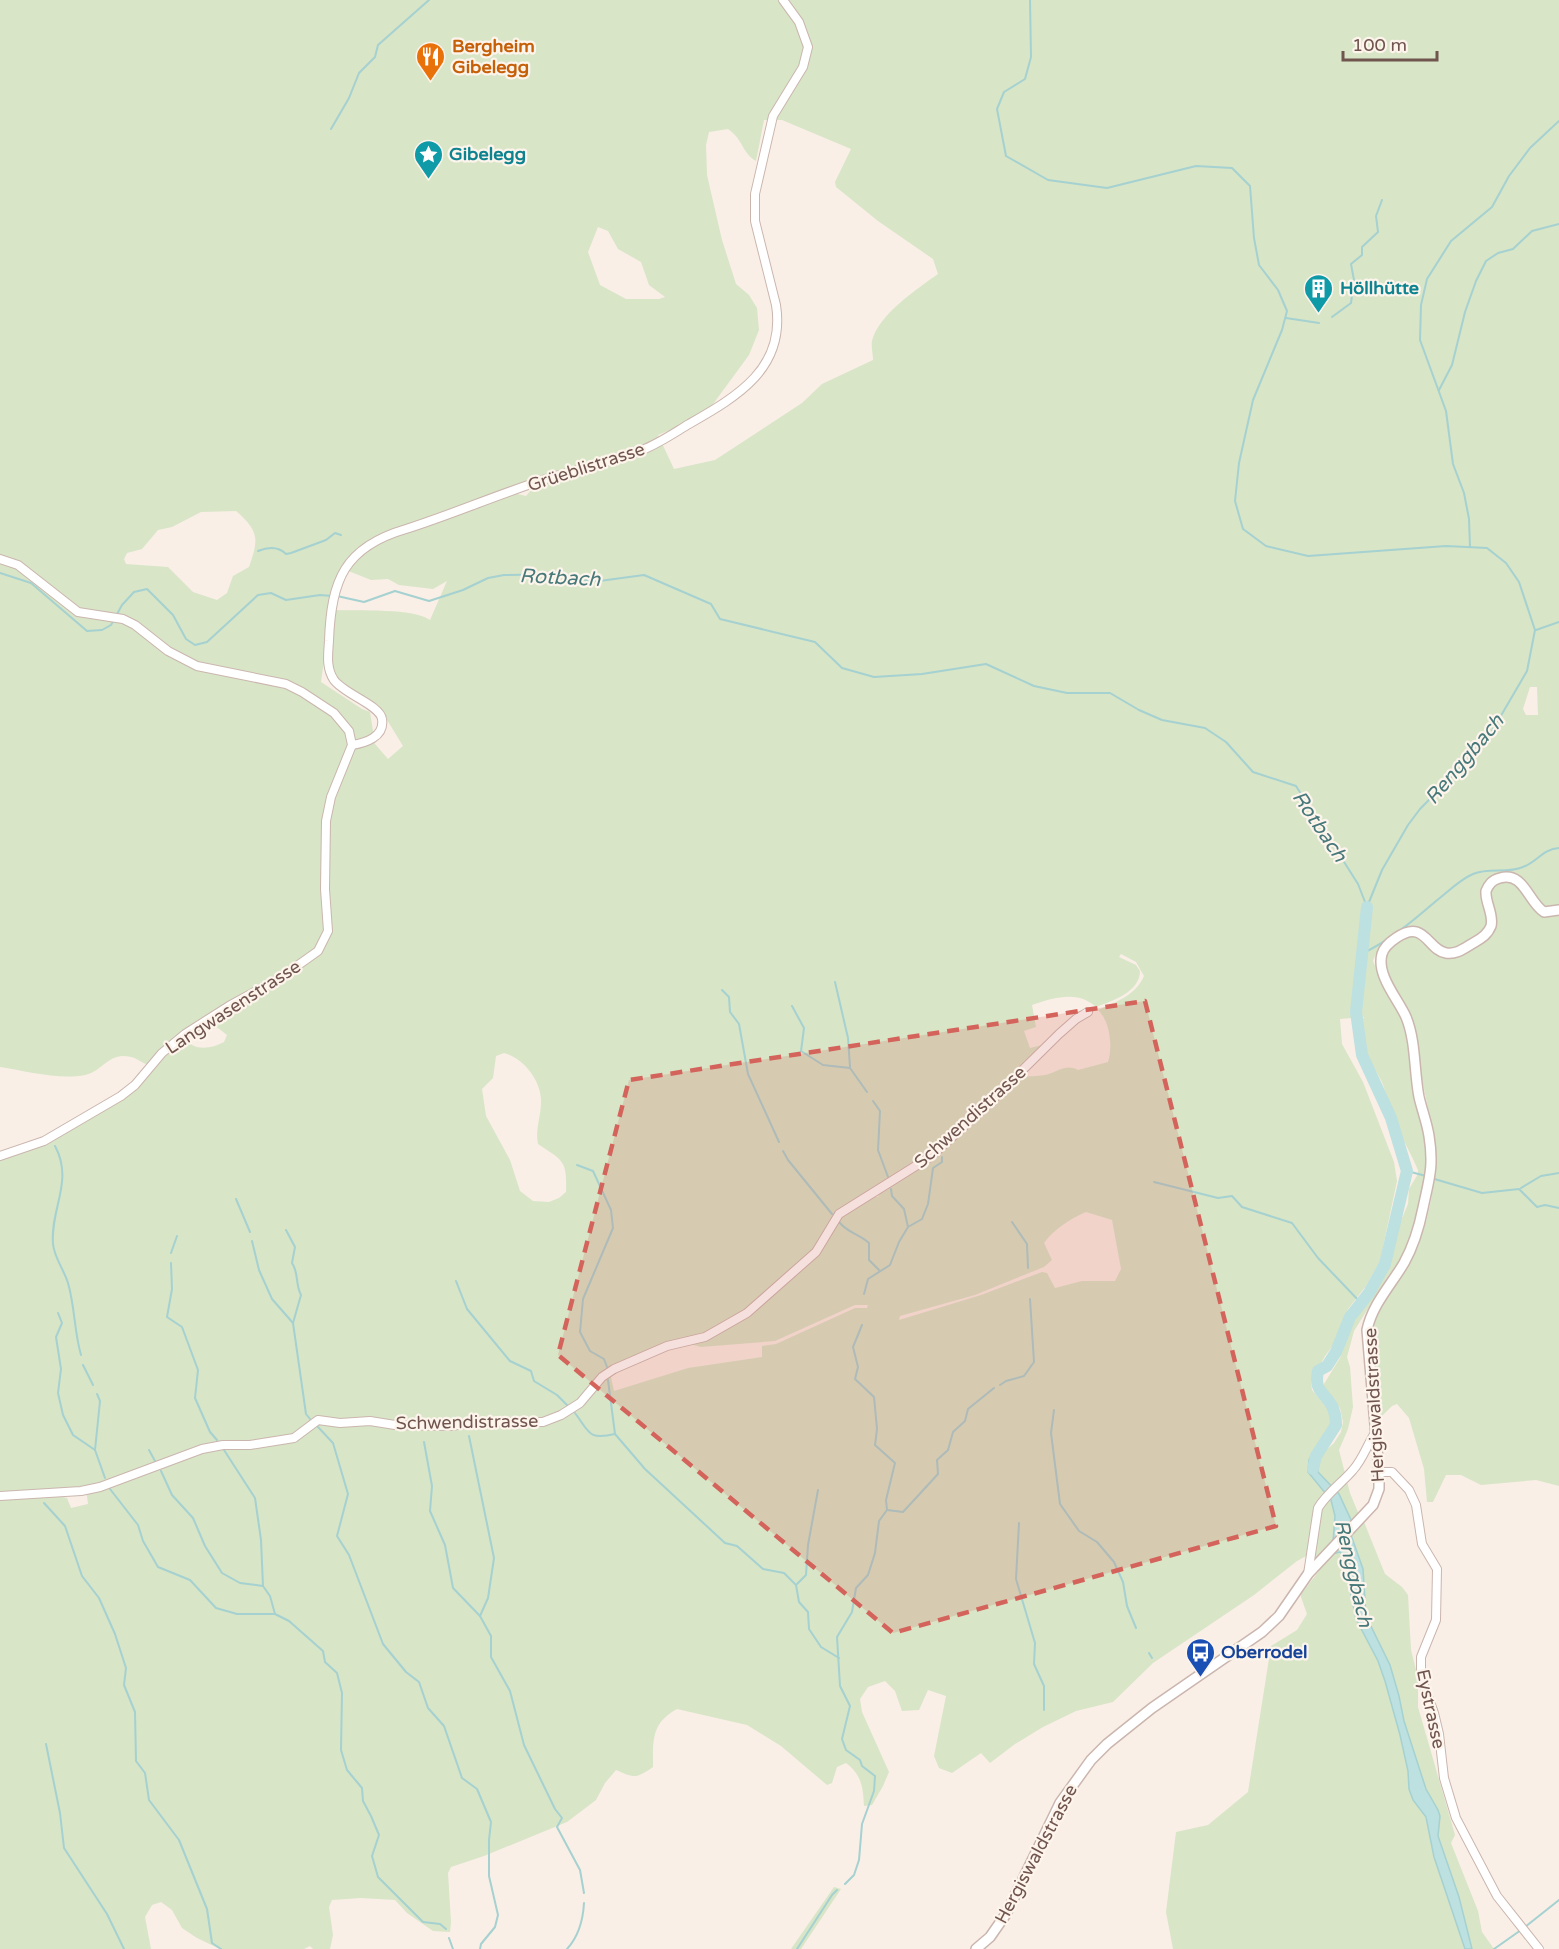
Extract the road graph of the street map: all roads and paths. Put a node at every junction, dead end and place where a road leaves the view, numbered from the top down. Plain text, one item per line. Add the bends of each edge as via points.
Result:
1 (783, 0) edge
2 (0, 559) edge
3 (352, 745) junction
4 (1559, 910) edge
5 (1088, 1012) dead end
6 (0, 1156) edge
7 (1375, 1433) junction
8 (1379, 1472) junction
9 (0, 1496) edge
10 (1308, 1574) junction
11 (976, 1949) edge
12 (1539, 1949) edge

1 - 3 street, Grüeblistrasse via 799,22 808,47 803,67 773,116 756,182 755,221 777,319 771,350 759,373 728,402 644,450 394,532 350,561 336,590 329,625 328,669 342,688 377,710 382,718 381,729 371,741
2 - 3 street via 18,565 78,612 123,619 197,666 286,684 302,692 334,713 349,731
3 - 6 street, Langwasenstrasse via 331,797 326,821 328,931 318,951 185,1034 121,1096 44,1141
4 - 7 street, Hergiswaldstrasse via 1544,912 1517,880 1500,877 1487,888 1492,921 1482,938 1448,953 1422,934 1409,932 1396,938 1381,956 1383,972 1411,1033 1419,1097 1430,1137 1431,1178 1414,1242 1374,1310 1367,1330
5 - 9 street, Schwendistrasse via 930,1157 839,1214 816,1252 747,1313 705,1336 667,1346 614,1369 580,1403 561,1415 543,1422 472,1422 452,1426 318,1420 294,1438 202,1449 100,1487
7 - 8 street, Hergiswaldstrasse
7 - 10 street via 1362,1457 1318,1508
8 - 10 street, Hergiswaldstrasse via 1379,1489 1372,1505
8 - 12 street, Eystrasse via 1392,1472 1409,1490 1416,1505 1422,1544 1437,1569 1436,1620 1421,1657 1421,1677 1434,1713 1444,1778 1456,1818 1497,1896
10 - 11 street, Hergiswaldstrasse via 1279,1616 1262,1632 1152,1708 1091,1760 1060,1803 1006,1914

